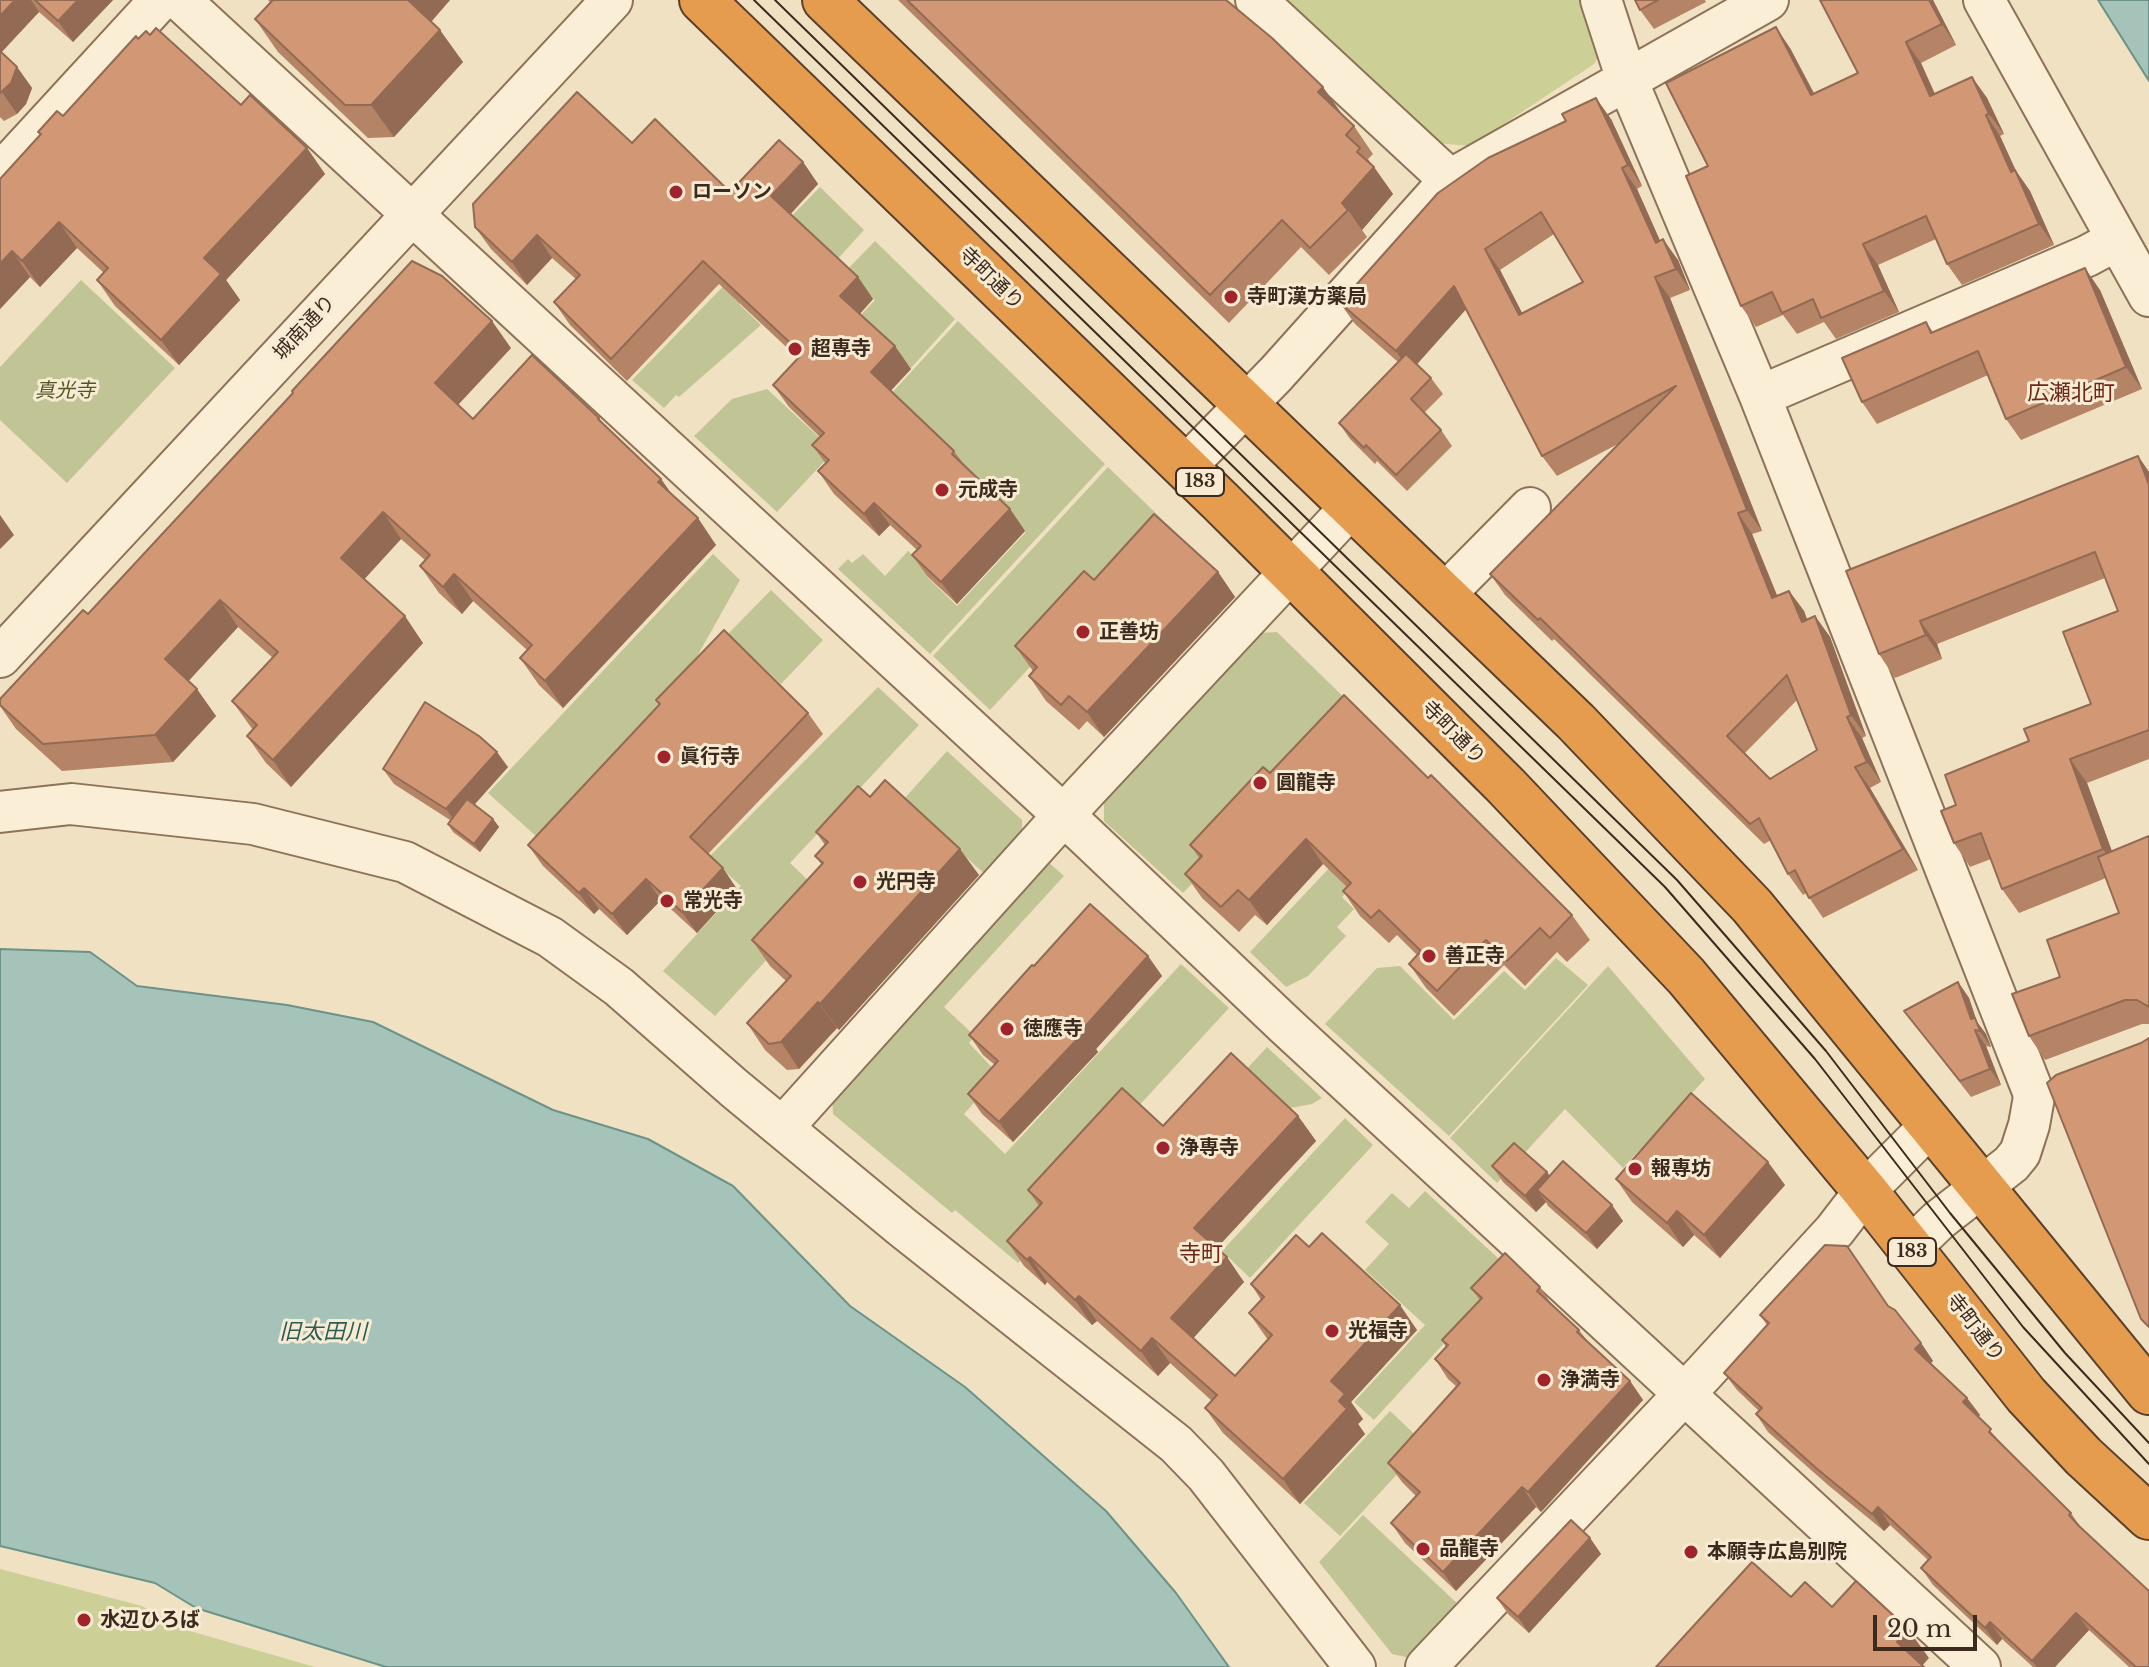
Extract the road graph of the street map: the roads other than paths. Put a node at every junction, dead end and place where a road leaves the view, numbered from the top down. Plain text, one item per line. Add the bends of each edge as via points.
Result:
1 (160, 0) edge
2 (180, 0) edge
3 (612, 0) edge
4 (702, 0) edge
5 (825, 0) edge
6 (1256, 0) edge
7 (1601, 0) edge
8 (1768, 0) edge
9 (1984, 0) edge
10 (1627, 80) junction
11 (0, 174) edge
12 (1450, 180) junction
13 (411, 214) junction
14 (2117, 240) junction
15 (2149, 296) edge
16 (1760, 396) junction
17 (1246, 406) junction
18 (1184, 468) junction
19 (1351, 507) junction
20 (1530, 508) dead end
21 (1289, 571) junction
22 (1444, 595) junction
23 (0, 657) edge
24 (0, 812) edge
25 (1064, 816) junction
26 (1930, 1126) junction
27 (783, 1127) junction
28 (1982, 1187) junction
29 (1865, 1191) junction
30 (1910, 1248) junction
31 (1685, 1392) junction
32 (2149, 1392) edge
33 (2149, 1517) edge
34 (1355, 1667) edge
35 (1426, 1667) edge
36 (1980, 1667) edge

1 - 11 street
2 - 13 street
3 - 13 street, 城南通り
4 - 18 highway, 寺町通り / 183
5 - 17 highway
6 - 12 street
7 - 10 street
8 - 10 street
9 - 14 street
10 - 12 street
10 - 16 street
12 - 17 street
13 - 23 street, 城南通り
13 - 25 street
14 - 15 street
14 - 16 street
16 - 28 street via 2046,1083 2034,1097 2020,1153
17 - 18 street
17 - 19 highway
18 - 21 highway, 寺町通り / 183
19 - 21 street
19 - 22 highway
20 - 22 street
21 - 25 street
21 - 29 highway, 寺町通り / 183 via 1506,786 1686,976
22 - 26 highway via 1576,722 1752,906
24 - 27 street via 71,804 253,824 405,862 550,937 619,987
25 - 27 street
25 - 31 street
26 - 28 highway
26 - 29 street
27 - 34 street via 1176,1444
28 - 30 street
28 - 32 highway
29 - 30 highway, 寺町通り / 183
29 - 31 street
30 - 33 highway, 寺町通り / 183 via 2026,1395
31 - 35 street
31 - 36 street

